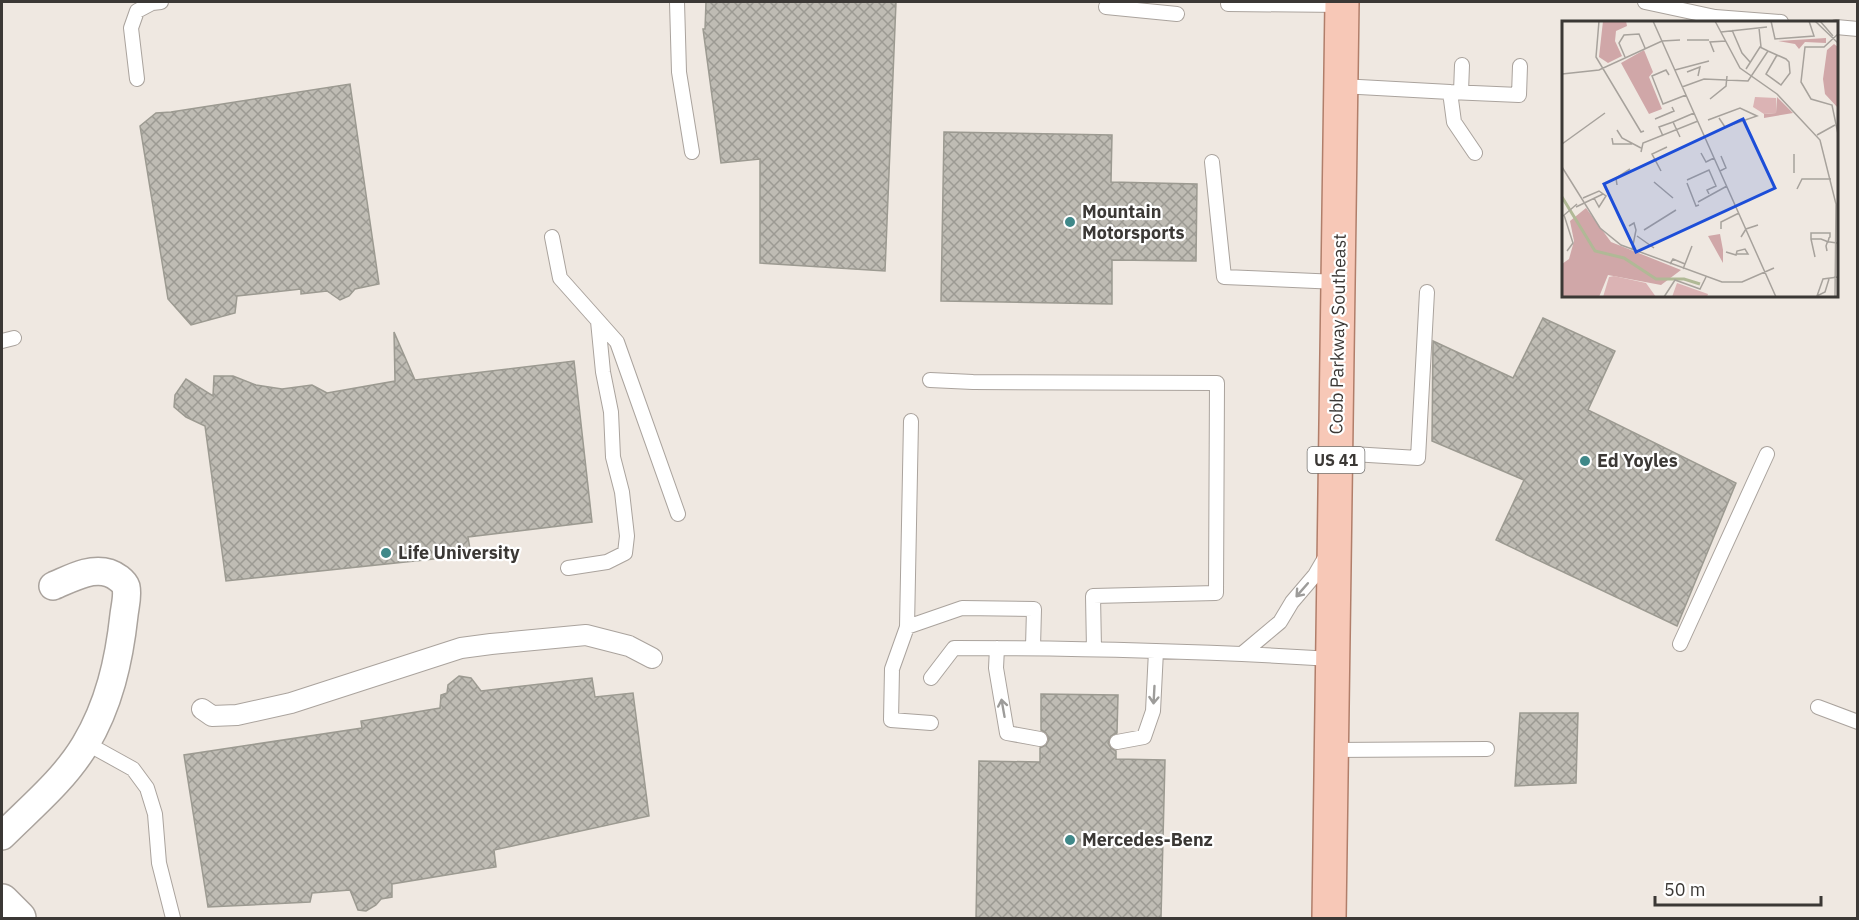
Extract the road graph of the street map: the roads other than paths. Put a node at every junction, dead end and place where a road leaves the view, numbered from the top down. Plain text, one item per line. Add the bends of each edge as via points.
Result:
1 (161, 2) edge
2 (677, 2) edge
3 (1645, 2) edge
4 (1228, 3) dead end
5 (1342, 3) edge
6 (1106, 7) dead end
7 (1177, 14) dead end
8 (1768, 21) edge
9 (1838, 27) edge
10 (1857, 29) edge
11 (1462, 65) dead end
12 (1520, 66) dead end
13 (137, 79) dead end
14 (1341, 86) junction
15 (1456, 92) junction
16 (692, 152) dead end
17 (1475, 153) dead end
18 (1212, 162) dead end
19 (552, 237) dead end
20 (1338, 282) junction
21 (1427, 292) dead end
22 (598, 321) junction
23 (930, 380) dead end
24 (911, 421) dead end
25 (1336, 453) junction
26 (1767, 454) dead end
27 (678, 514) dead end
28 (1335, 542) junction
29 (568, 568) dead end
30 (52, 586) dead end
31 (907, 627) junction
32 (1680, 644) dead end
33 (1033, 647) junction
34 (997, 648) junction
35 (1094, 649) junction
36 (1156, 651) junction
37 (1243, 653) junction
38 (652, 658) dead end
39 (1332, 659) junction
40 (931, 678) dead end
41 (1818, 707) dead end
42 (202, 709) dead end
43 (1857, 722) edge
44 (931, 723) dead end
45 (1040, 739) dead end
46 (1117, 742) dead end
47 (86, 743) junction
48 (1487, 749) dead end
49 (1332, 750) junction
50 (2, 836) edge
51 (2, 901) edge
52 (1326, 913) edge
53 (19, 918) edge
54 (173, 918) edge

1 - 13 lane via 137,11 134,20
2 - 16 lane via 679,72
3 - 8 lane via 1715,17
4 - 5 lane
5 - 14 main road, Cobb Parkway Southeast / US 41
6 - 7 lane
9 - 10 lane
11 - 15 lane
12 - 15 lane via 1520,95
14 - 15 lane
14 - 20 main road, Cobb Parkway Southeast / US 41
15 - 17 lane via 1455,122
18 - 20 lane via 1224,277
19 - 22 lane via 560,278
20 - 25 main road, Cobb Parkway Southeast / US 41
21 - 25 lane via 1418,458
22 - 27 lane via 617,342
22 - 29 lane via 613,457 622,492 625,553 607,562
23 - 35 lane via 1217,383 1216,593 1093,596
24 - 31 lane
25 - 28 main road, Cobb Parkway Southeast / US 41
26 - 32 lane
28 -> 37 lane via 1280,622
28 - 39 main road, Cobb Parkway Southeast / US 41
30 - 47 street via 93,571 110,573 126,588 115,674
31 - 33 lane via 962,608 1034,609
31 - 44 lane via 892,669 891,720
33 - 34 lane
33 - 35 lane
34 - 40 lane via 954,648
45 -> 34 lane via 1007,733 996,668
35 - 36 lane
36 - 37 lane
36 -> 46 lane via 1153,711 1144,737
37 - 39 lane
38 - 42 street via 629,646 586,634 491,644 423,659 270,708 212,716
39 - 49 main road, Cobb Parkway Southeast / US 41
41 - 43 lane
47 - 50 street via 68,770
47 - 54 lane via 133,770 147,788
48 - 49 lane
49 - 52 main road, Cobb Parkway Southeast / US 41
51 - 53 street

